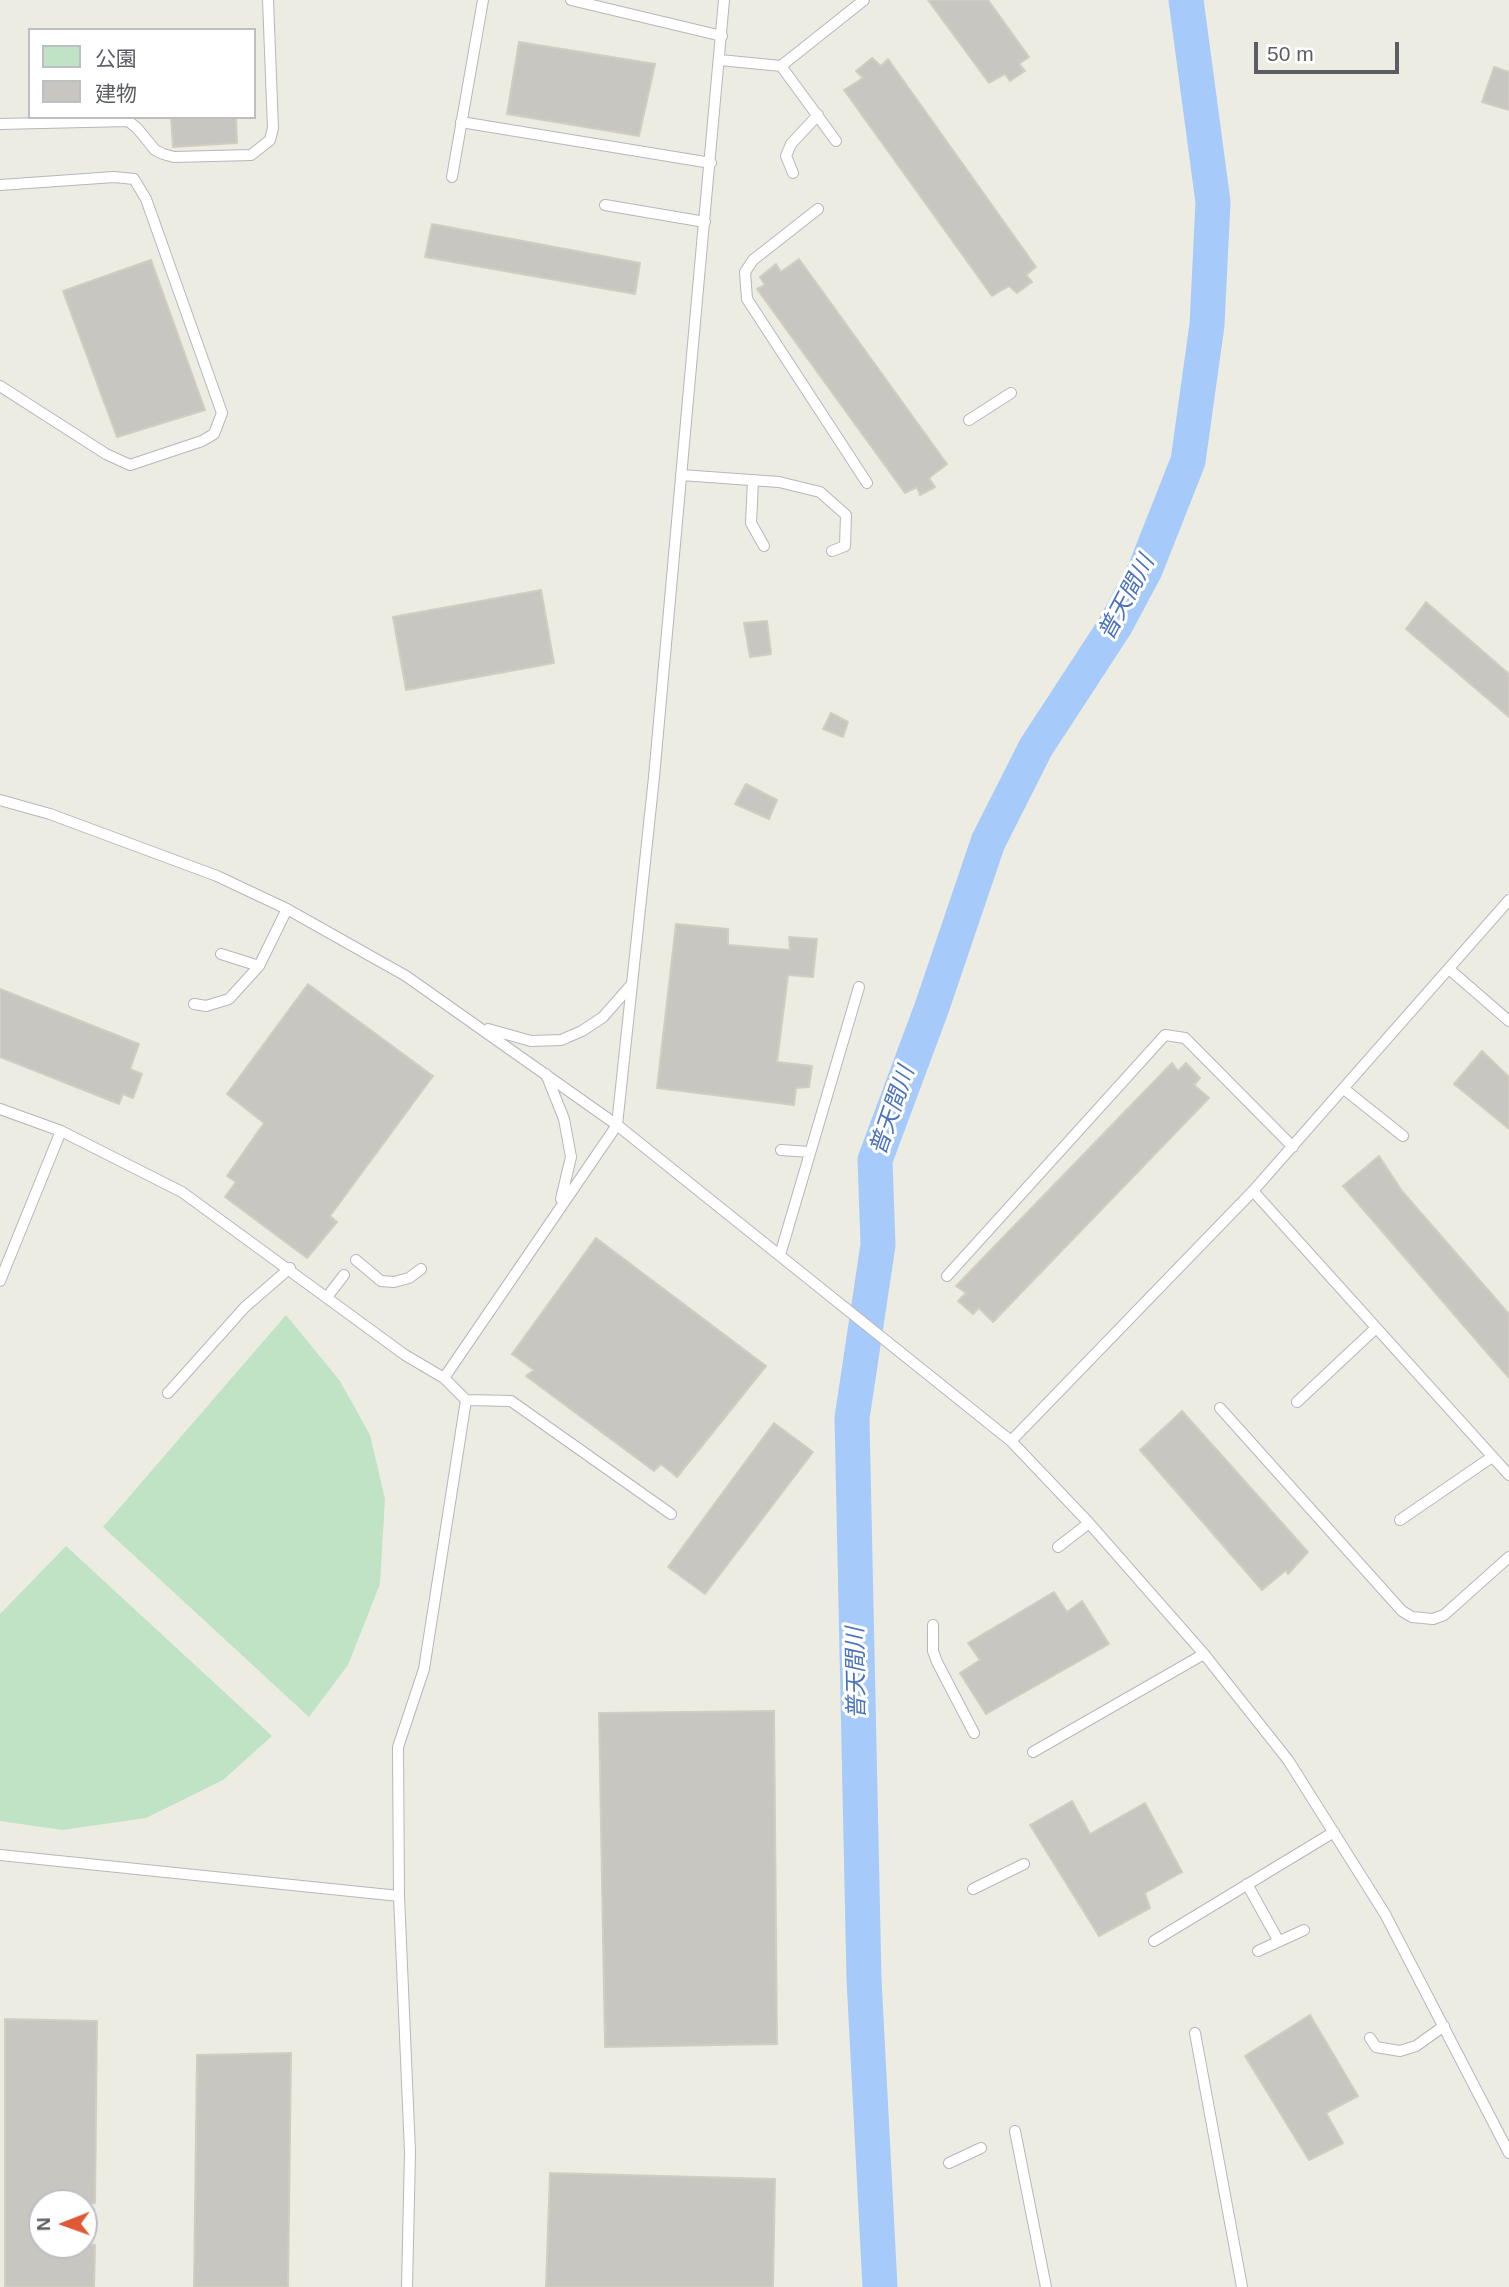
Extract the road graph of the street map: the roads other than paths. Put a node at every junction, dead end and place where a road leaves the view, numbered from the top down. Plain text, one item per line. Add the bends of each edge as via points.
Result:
1 (268, 0) edge
2 (484, 0) edge
3 (571, 0) edge
4 (724, 0) edge
5 (864, 0) edge
6 (722, 36) junction
7 (720, 60) junction
8 (781, 66) junction
9 (818, 115) junction
10 (461, 122) junction
11 (0, 124) edge
12 (836, 141) dead end
13 (710, 163) junction
14 (793, 173) dead end
15 (452, 177) dead end
16 (0, 185) edge
17 (605, 205) dead end
18 (818, 209) dead end
19 (705, 222) junction
20 (0, 386) edge
21 (1011, 393) dead end
22 (969, 420) dead end
23 (681, 475) junction
24 (753, 481) junction
25 (867, 482) dead end
26 (764, 546) dead end
27 (832, 551) dead end
28 (0, 800) edge
29 (1509, 900) edge
30 (287, 909) junction
31 (221, 954) dead end
32 (259, 966) junction
33 (1449, 969) junction
34 (632, 984) junction
35 (859, 987) dead end
36 (194, 1004) dead end
37 (1509, 1021) edge
38 (478, 1026) junction
39 (545, 1074) junction
40 (1344, 1089) junction
41 (0, 1109) edge
42 (617, 1125) junction
43 (61, 1131) junction
44 (1403, 1136) dead end
45 (1293, 1147) junction
46 (781, 1150) dead end
47 (810, 1152) junction
48 (1253, 1191) junction
49 (557, 1212) junction
50 (780, 1255) junction
51 (356, 1260) dead end
52 (290, 1268) junction
53 (421, 1269) dead end
54 (344, 1275) dead end
55 (947, 1276) dead end
56 (0, 1281) edge
57 (327, 1297) junction
58 (1376, 1328) junction
59 (444, 1378) junction
60 (169, 1393) dead end
61 (466, 1400) junction
62 (1297, 1402) dead end
63 (1220, 1408) dead end
64 (1011, 1441) junction
65 (1492, 1457) junction
66 (1509, 1475) edge
67 (671, 1514) dead end
68 (1400, 1521) dead end
69 (1089, 1523) junction
70 (1058, 1547) dead end
71 (1509, 1558) edge
72 (933, 1625) dead end
73 (1204, 1654) junction
74 (974, 1733) dead end
75 (1033, 1752) dead end
76 (1334, 1832) junction
77 (0, 1854) edge
78 (1024, 1864) dead end
79 (1247, 1884) junction
80 (973, 1889) dead end
81 (400, 1896) junction
82 (1304, 1930) dead end
83 (1278, 1940) junction
84 (1154, 1941) dead end
85 (1258, 1951) dead end
86 (1444, 2026) junction
87 (1195, 2033) dead end
88 (1370, 2038) dead end
89 (1015, 2131) dead end
90 (981, 2148) dead end
91 (1509, 2153) edge
92 (949, 2163) dead end
93 (407, 2287) edge
94 (1046, 2287) edge
95 (1242, 2287) edge

1 - 11 lane via 273,128 270,140 251,155 163,154 128,121
2 - 10 lane
3 - 6 lane
4 - 6 lane
5 - 8 lane
6 - 7 lane
7 - 8 lane
7 - 13 lane
8 - 9 lane
9 - 12 lane
9 - 14 lane via 790,144 786,156
10 - 13 lane
10 - 15 lane
13 - 19 lane
16 - 20 lane via 135,179 222,413 214,434 202,441 130,464 106,454
17 - 19 lane
18 - 25 lane via 752,260 745,272 747,299
19 - 23 lane
21 - 22 lane
23 - 24 lane
23 - 34 lane
24 - 26 lane via 751,523
24 - 27 lane via 799,485 834,502 846,515 847,533 845,546
28 - 30 lane via 205,871
29 - 33 lane
30 - 32 lane
30 - 38 lane via 407,976
31 - 32 lane
32 - 36 lane via 229,999 206,1006
33 - 37 lane
33 - 40 lane
34 - 38 lane via 603,1017 561,1040 531,1041
34 - 42 lane
35 - 47 lane
38 - 39 lane
39 - 42 lane
39 - 49 lane via 564,1119 571,1157
40 - 44 lane
40 - 45 lane
41 - 43 lane
42 - 49 lane
42 - 50 lane
43 - 52 lane via 182,1192
43 - 56 lane
45 - 48 lane
45 - 55 lane via 1185,1038 1165,1035
46 - 47 lane
47 - 50 lane
48 - 58 lane
48 - 64 lane
49 - 59 lane
50 - 64 lane
51 - 53 lane via 381,1281 409,1278
52 - 57 lane
52 - 60 lane via 245,1307
54 - 57 lane
57 - 59 lane
58 - 62 lane
58 - 65 lane
59 - 61 lane
61 - 67 lane via 511,1401
61 - 81 lane via 424,1669 398,1747
63 - 71 lane via 1412,1617 1444,1615
64 - 69 lane
65 - 66 lane
65 - 68 lane
69 - 70 lane
69 - 73 lane
72 - 74 lane via 937,1662
73 - 75 lane
73 - 76 lane via 1288,1760
76 - 79 lane
76 - 86 lane via 1385,1914
77 - 81 lane
78 - 80 lane
79 - 83 lane
79 - 84 lane
81 - 93 lane via 410,2152
82 - 83 lane
83 - 85 lane
86 - 88 lane via 1416,2046 1400,2051 1376,2047
86 - 91 lane
87 - 95 lane
89 - 94 lane
90 - 92 lane

